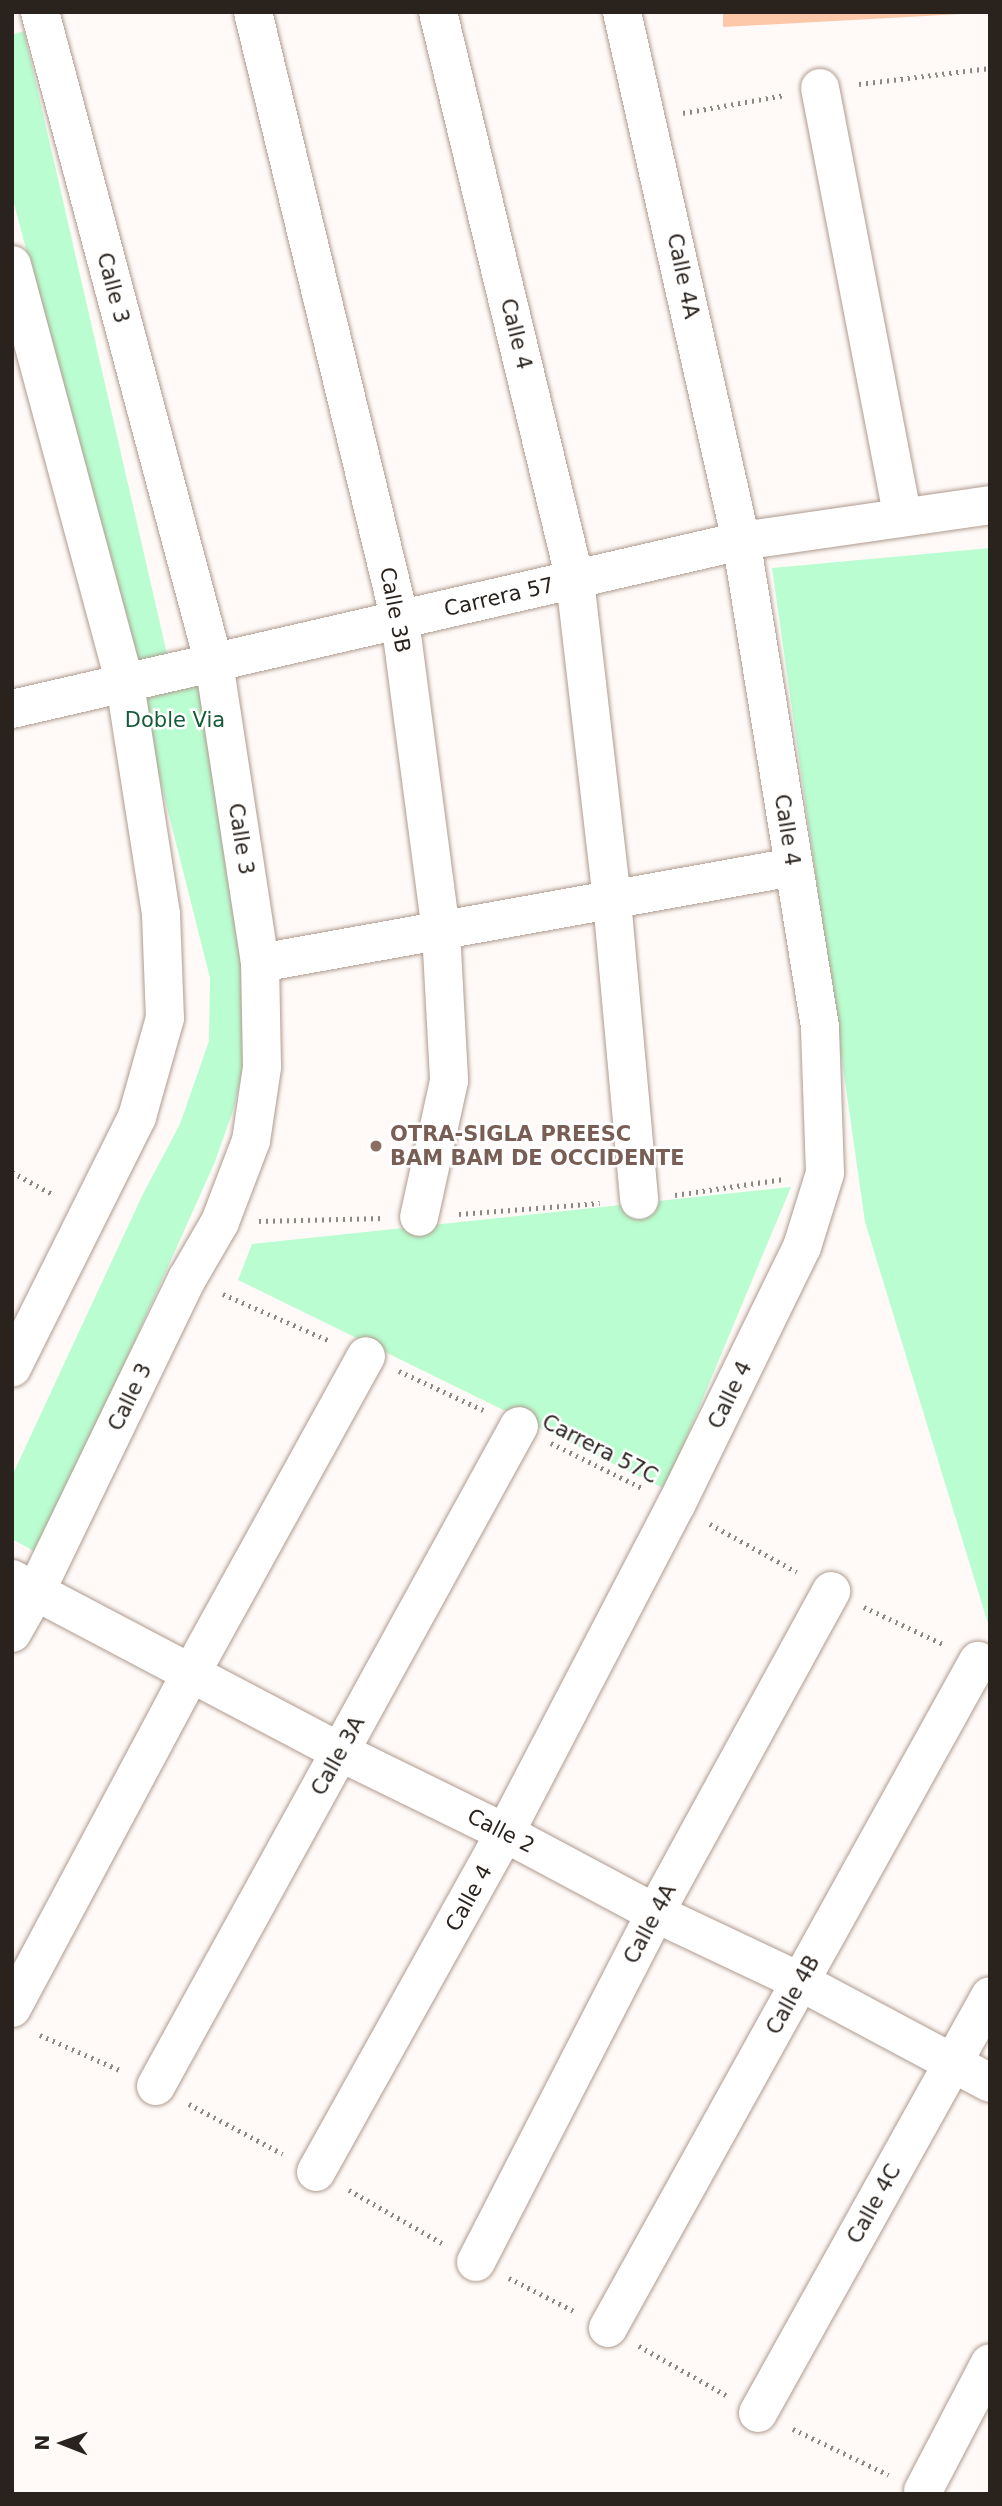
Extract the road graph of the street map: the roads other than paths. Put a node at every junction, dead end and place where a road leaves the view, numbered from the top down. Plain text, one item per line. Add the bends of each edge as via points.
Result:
1 (40, 12) edge
2 (253, 12) edge
3 (438, 12) edge
4 (622, 12) edge
5 (820, 88) dead end
6 (12, 265) edge
7 (990, 505) edge
8 (902, 517) junction
9 (741, 541) junction
10 (575, 580) junction
11 (400, 620) junction
12 (214, 664) junction
13 (125, 684) junction
14 (12, 709) edge
15 (793, 867) junction
16 (612, 901) junction
17 (441, 931) junction
18 (260, 963) junction
19 (639, 1200) road end
20 (419, 1217) road end
21 (366, 1356) road end
22 (12, 1368) edge
23 (519, 1426) road end
24 (24, 1585) edge
25 (831, 1591) road end
26 (12, 1633) edge
27 (978, 1661) road end
28 (190, 1675) junction
29 (341, 1752) junction
30 (505, 1833) junction
31 (654, 1913) junction
32 (801, 1982) junction
33 (990, 1996) edge
34 (12, 2008) edge
35 (952, 2065) junction
36 (990, 2083) edge
37 (156, 2086) dead end
38 (316, 2172) dead end
39 (476, 2262) dead end
40 (608, 2328) dead end
41 (990, 2363) edge
42 (758, 2413) dead end
43 (923, 2491) dead end

1 - 12 street, Calle 3
2 - 11 street, Calle 3B
3 - 10 street, Calle 4
4 - 9 street, Calle 4A
5 - 8 street
6 - 13 street
7 - 8 street, Carrera 57
8 - 9 street, Carrera 57
9 - 10 street, Carrera 57
9 - 15 street, Calle 4
10 - 11 street, Carrera 57
10 - 16 street, Calle 4
11 - 12 street, Carrera 57
11 - 17 street, Calle 3B
12 - 13 street, Carrera 57
12 - 18 street, Calle 3
13 - 14 street, Carrera 57
13 - 22 street via 161,915 165,1018 137,1117
15 - 16 street
15 - 30 street, Calle 4 via 820,1027 825,1173 802,1247 676,1505
16 - 17 street
16 - 19 street, Calle 4
17 - 18 street
17 - 20 street, Calle 3B via 449,1081
18 - 24 street, Calle 3 via 262,1067 251,1141 220,1222
21 - 28 street
23 - 29 street, Calle 3A
24 - 26 street, Calle 3
24 - 28 street, Calle 2
25 - 31 street, Calle 4A
27 - 32 street, Calle 4B
28 - 29 street, Calle 2
28 - 34 street
29 - 30 street, Calle 2
29 - 37 street, Calle 3A
30 - 31 street, Calle 2
30 - 38 street, Calle 4
31 - 32 street, Calle 2
31 - 39 street, Calle 4A
32 - 35 street, Calle 2
32 - 40 street, Calle 4B
33 - 35 street, Calle 4C
35 - 36 street, Calle 2
35 - 42 street, Calle 4C
41 - 43 street

